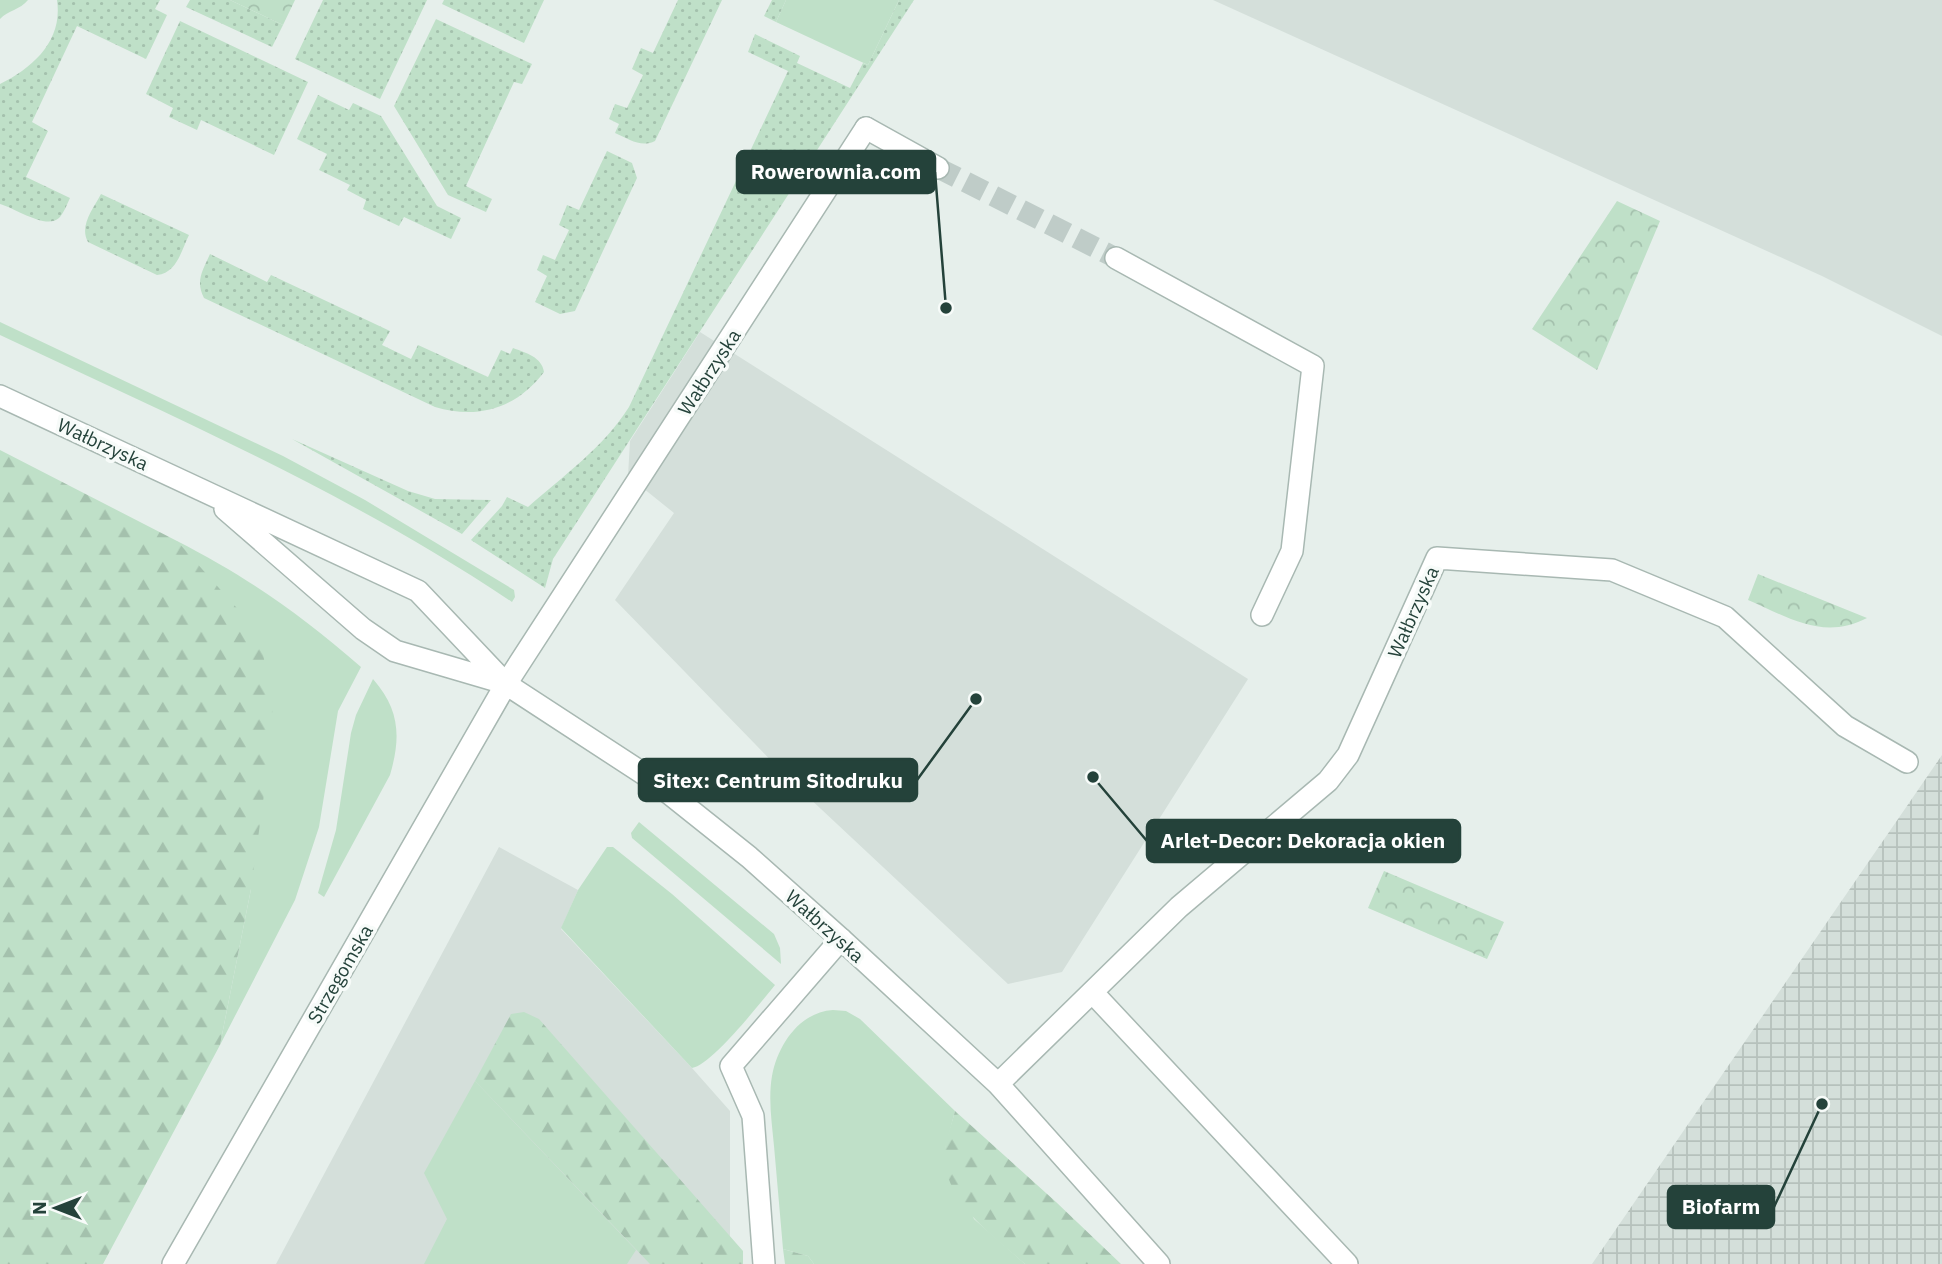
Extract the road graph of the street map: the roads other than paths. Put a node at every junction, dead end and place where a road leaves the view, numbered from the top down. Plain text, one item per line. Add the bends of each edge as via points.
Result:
1 (938, 168) tunnel mouth
2 (1116, 258) tunnel mouth
3 (0, 396) edge
4 (206, 493) junction
5 (1262, 615) dead end
6 (506, 684) junction
7 (1907, 762) dead end
8 (841, 939) junction
9 (1093, 992) junction
10 (998, 1084) junction
11 (173, 1264) edge
12 (764, 1264) edge
13 (1159, 1264) edge
14 (1347, 1264) edge

1 - 6 street, Wałbrzyska via 866,128
2 - 5 street via 1314,366 1292,551
3 - 4 street, Wałbrzyska
4 - 6 street, Wałbrzyska via 418,591
4 - 6 street, Wałbrzyska via 363,629 395,651
6 - 8 street, Wałbrzyska via 650,778
6 - 11 street, Strzegomska
7 - 9 street, Wałbrzyska via 1844,726 1724,617 1612,570 1437,558 1348,755 1328,781 1179,907
8 - 10 street, Wałbrzyska
8 - 12 street via 730,1066 753,1116
9 - 10 street, Wałbrzyska
9 - 14 street
10 - 13 street, Wałbrzyska

